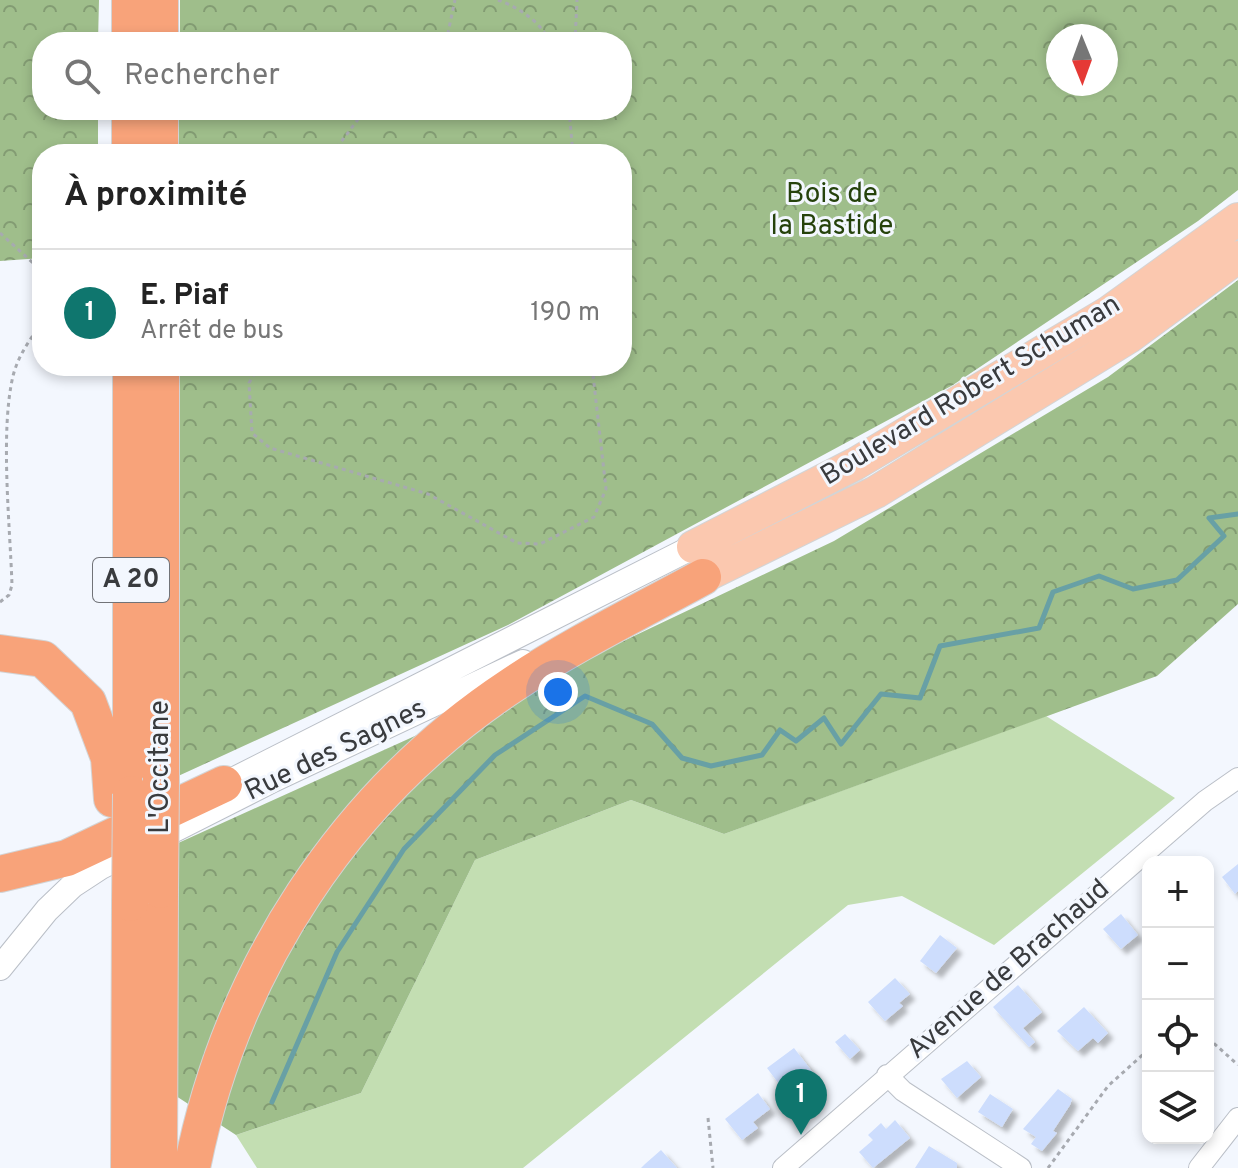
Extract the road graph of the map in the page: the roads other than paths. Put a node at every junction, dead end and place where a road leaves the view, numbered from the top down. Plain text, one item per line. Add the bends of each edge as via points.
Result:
1 (130, 0) edge
2 (160, 0) edge
3 (130, 32) edge
4 (160, 32) edge
5 (130, 120) edge
6 (160, 120) edge
7 (130, 144) edge
8 (160, 144) edge
9 (1238, 219) edge
10 (1238, 257) edge
11 (131, 376) edge
12 (160, 376) edge
13 (698, 562) junction
14 (0, 653) edge
15 (1238, 778) edge
16 (224, 784) junction
17 (135, 791) junction
18 (0, 874) edge
19 (145, 896) junction
20 (0, 944) edge
21 (0, 968) edge
22 (887, 1075) junction
23 (1238, 1118) edge
24 (129, 1168) edge
25 (159, 1168) edge
26 (192, 1168) edge
27 (783, 1168) edge
28 (1021, 1168) edge
29 (1199, 1168) edge

1 - 3 highway
2 - 4 highway
5 - 7 highway
6 - 8 highway
9 - 13 main road, Boulevard Robert Schuman via 1109,312
10 - 13 main road, Boulevard Robert Schuman via 1129,337 876,492
11 - 17 highway, L'Occitane / A 20
12 - 17 highway, L'Occitane / A 20
13 - 16 street, Rue des Sagnes
13 - 21 street, Rue des Sagnes via 101,867 47,910
13 - 26 highway via 513,684 404,770 353,825 278,933 242,1005 215,1074
14 - 17 highway via 43,659 88,702 109,758
15 - 22 street, Avenue de Brachaud
16 - 18 highway via 67,858
16 - 20 street, Rue des Sagnes via 90,858 51,888
17 - 19 highway, L'Occitane / A 20, bridge
17 - 19 highway via 114,875
19 - 24 highway, L'Occitane / A 20
19 - 25 highway, L'Occitane / A 20
22 - 27 street, Avenue de Brachaud
22 - 28 street via 903,1091
23 - 29 street

